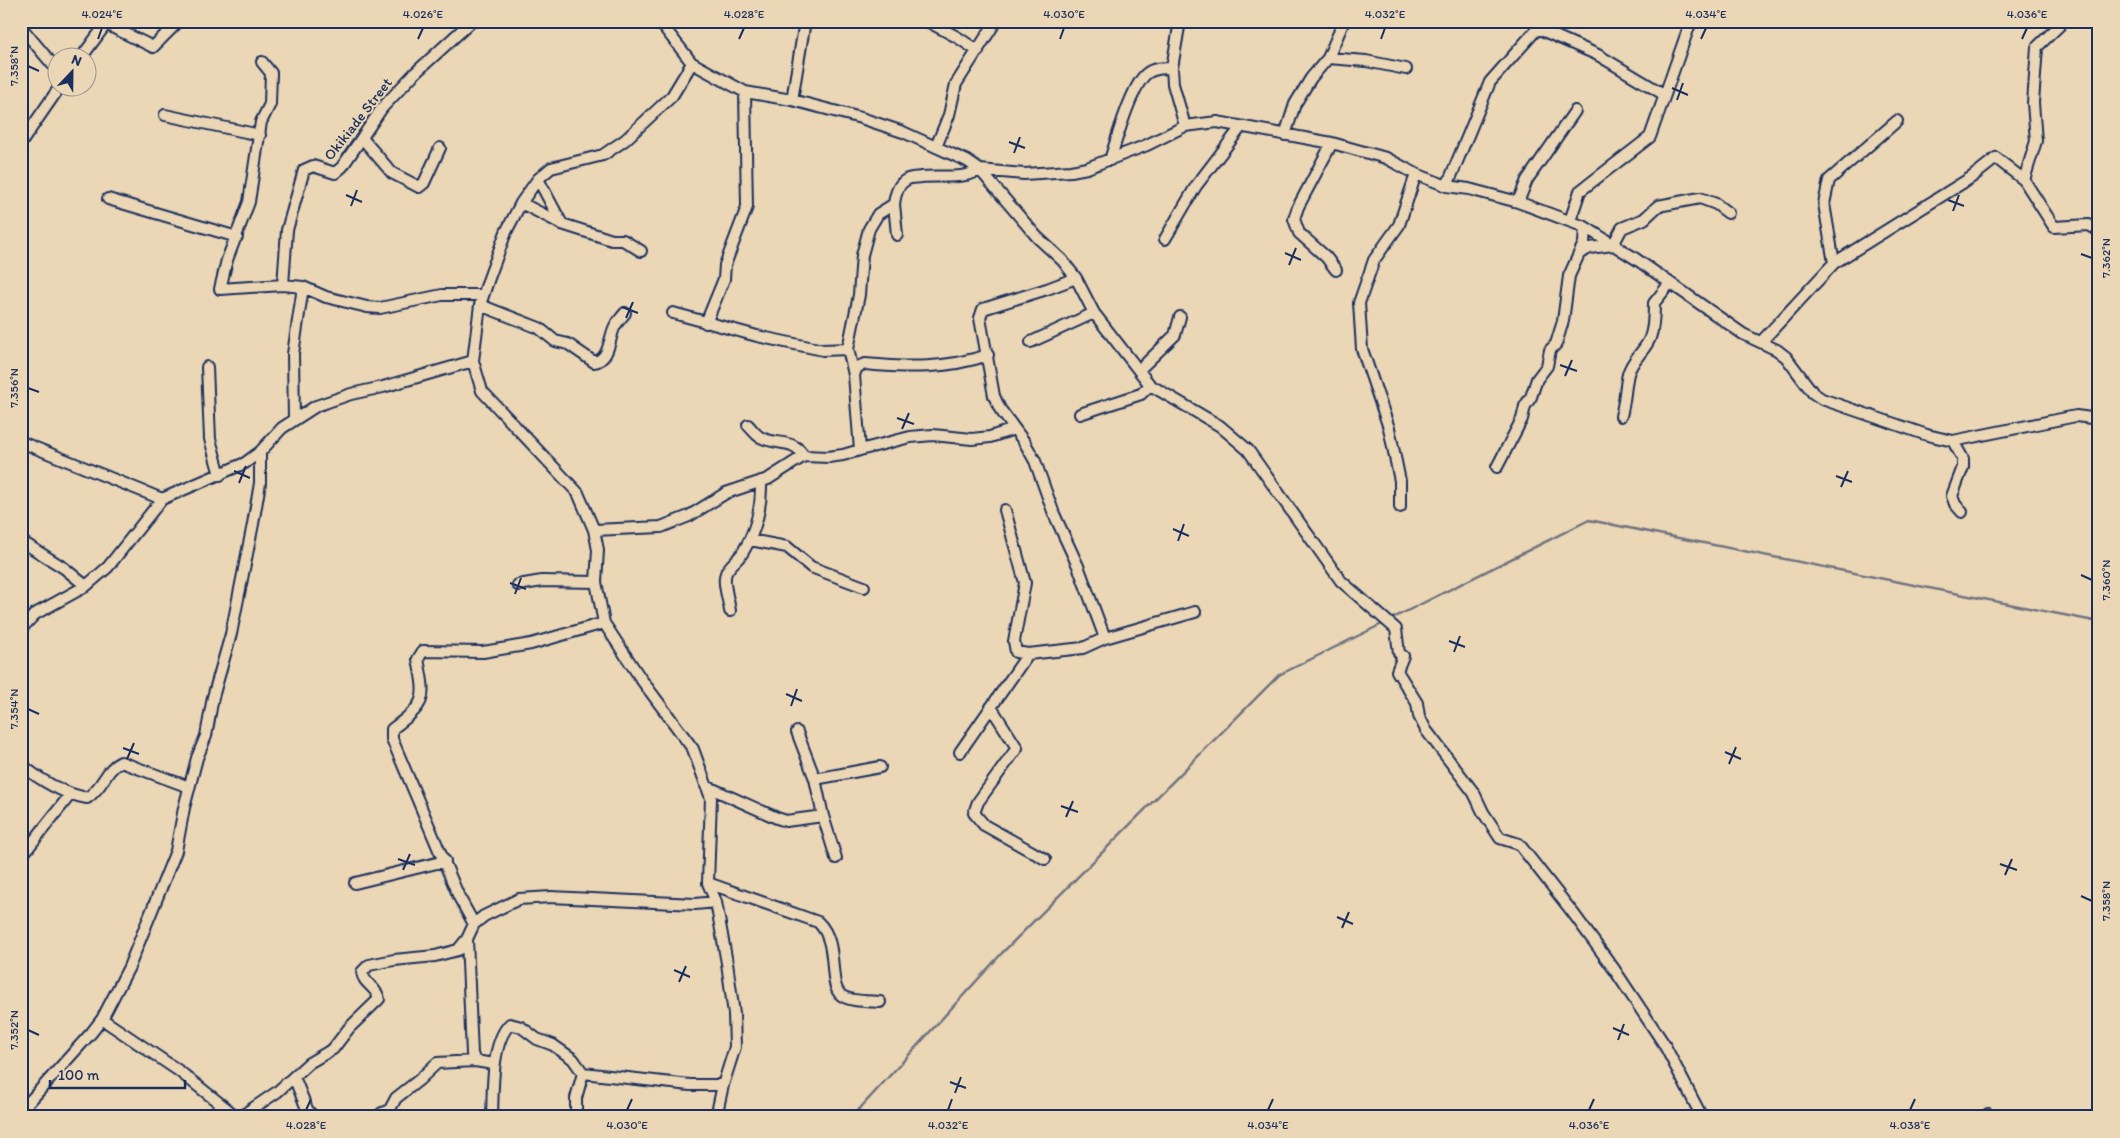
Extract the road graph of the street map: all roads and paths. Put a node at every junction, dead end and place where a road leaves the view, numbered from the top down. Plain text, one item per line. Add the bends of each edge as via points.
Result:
1 (179, 21) edge
2 (472, 21) edge
3 (658, 21) edge
4 (805, 21) edge
5 (927, 21) edge
6 (996, 21) edge
7 (1180, 21) edge
8 (1344, 21) edge
9 (1691, 21) edge
10 (2060, 21) edge
11 (106, 22) edge
12 (1541, 24) edge
13 (21, 26) edge
14 (88, 48) edge
15 (978, 51) junction
16 (1328, 58) junction
17 (48, 59) edge
18 (262, 62) dead end
19 (692, 63) junction
20 (1172, 68) junction
21 (1406, 69) dead end
22 (745, 92) junction
23 (1664, 95) junction
24 (52, 98) edge
25 (792, 100) junction
26 (1575, 111) dead end
27 (165, 115) dead end
28 (1897, 122) dead end
29 (1184, 126) junction
30 (1241, 127) junction
31 (260, 135) junction
32 (1285, 135) junction
33 (362, 138) junction
34 (21, 143) edge
35 (1332, 143) junction
36 (936, 147) junction
37 (440, 148) dead end
38 (1110, 160) junction
39 (980, 170) junction
40 (1416, 174) junction
41 (538, 179) junction
42 (2024, 180) junction
43 (1447, 186) junction
44 (108, 199) dead end
45 (1518, 202) junction
46 (521, 203) junction
47 (894, 204) junction
48 (1728, 213) dead end
49 (1570, 221) junction
50 (562, 224) junction
51 (1585, 227) junction
52 (2099, 231) edge
53 (897, 235) dead end
54 (236, 237) junction
55 (1165, 239) dead end
56 (1613, 245) junction
57 (641, 251) dead end
58 (1580, 253) junction
59 (1834, 263) junction
60 (1336, 270) dead end
61 (1076, 278) junction
62 (1670, 282) junction
63 (283, 285) junction
64 (303, 287) junction
65 (482, 300) junction
66 (625, 313) dead end
67 (672, 313) dead end
68 (1094, 313) junction
69 (1180, 317) dead end
70 (706, 323) junction
71 (1031, 342) dead end
72 (1761, 342) junction
73 (848, 349) junction
74 (988, 355) junction
75 (473, 361) junction
76 (207, 367) dead end
77 (1139, 370) junction
78 (854, 375) junction
79 (1150, 385) junction
80 (1080, 414) dead end
81 (1621, 416) dead end
82 (2099, 419) edge
83 (294, 420) junction
84 (748, 425) dead end
85 (1014, 429) junction
86 (1953, 441) junction
87 (21, 442) edge
88 (860, 450) junction
89 (260, 452) junction
90 (804, 456) junction
91 (1498, 467) dead end
92 (220, 474) junction
93 (761, 481) junction
94 (162, 499) junction
95 (1400, 507) dead end
96 (1005, 510) dead end
97 (1962, 512) dead end
98 (594, 530) junction
99 (750, 540) junction
100 (21, 541) edge
101 (596, 582) junction
102 (518, 585) dead end
103 (86, 586) junction
104 (864, 587) dead end
105 (730, 611) dead end
106 (1196, 612) dead end
107 (604, 623) junction
108 (21, 629) edge
109 (1105, 638) junction
110 (1028, 654) junction
111 (990, 708) junction
112 (797, 732) dead end
113 (960, 752) dead end
114 (21, 764) edge
115 (880, 767) dead end
116 (815, 779) junction
117 (706, 786) junction
118 (189, 787) junction
119 (70, 795) junction
120 (823, 816) junction
121 (21, 857) edge
122 (836, 858) dead end
123 (1045, 859) dead end
124 (445, 861) junction
125 (355, 883) dead end
126 (708, 883) junction
127 (716, 902) junction
128 (474, 924) junction
129 (467, 940) junction
130 (880, 1002) dead end
131 (102, 1019) junction
132 (475, 1061) junction
133 (494, 1064) junction
134 (583, 1073) junction
135 (294, 1077) junction
136 (722, 1085) junction
137 (21, 1111) edge
138 (392, 1114) edge
139 (239, 1117) edge
140 (313, 1117) edge
141 (378, 1117) edge
142 (492, 1117) edge
143 (576, 1117) edge
144 (716, 1117) edge
145 (1702, 1117) edge

1 - 11 street via 153,47
2 - 33 street, Okikiade Street via 394,94
3 - 19 street
4 - 25 street
5 - 15 street
6 - 15 street
7 - 20 street
8 - 16 street
9 - 23 street
10 - 42 street via 2037,47 2032,103 2036,141
11 - 14 street
12 - 23 street
12 - 43 street via 1490,82
13 - 17 street
15 - 36 street via 956,84 949,115
16 - 21 street
16 - 32 street via 1295,104
18 - 31 street via 272,78 270,104 260,122
19 - 22 street
19 - 41 street via 672,96 625,140 603,155 551,168
20 - 29 street
20 - 38 street via 1145,74 1128,106
22 - 25 street
22 - 70 street via 747,207
23 - 49 street via 1650,137 1580,191
24 - 34 street
25 - 36 street via 861,118
26 - 45 street via 1527,180
27 - 31 street
28 - 59 street via 1829,180 1824,204
29 - 30 street via 1217,122
29 - 38 street
30 - 32 street
30 - 55 street via 1196,186
31 - 54 street via 248,202
32 - 35 street
33 - 37 street via 392,173 419,187 424,183
33 - 63 street, Okikiade Street via 335,173 313,166 304,170 287,230
35 - 40 street via 1386,158
35 - 60 street via 1294,219 1299,233
36 - 39 street
38 - 39 street via 1071,171 1024,174
39 - 47 street via 956,177 906,180 894,197
39 - 61 street
40 - 43 street
40 - 95 street via 1399,225 1374,260 1359,304 1362,349 1389,428 1400,481
41 - 46 street
41 - 50 street
42 - 52 street via 2054,227 2089,225
42 - 59 street via 1996,158 1972,177
43 - 45 street via 1469,188
44 - 54 street
45 - 49 street
46 - 50 street
46 - 65 street via 506,232
47 - 53 street
47 - 73 street via 878,214 869,229
48 - 56 street via 1700,198 1658,206 1644,219 1622,228
49 - 51 street
50 - 57 street via 612,240 623,240
51 - 56 street
51 - 58 street
54 - 63 street via 226,260 220,289
56 - 58 street via 1590,248
56 - 62 street
58 - 91 street via 1569,276 1563,321 1556,344 1550,350 1548,366 1537,379
59 - 72 street
61 - 68 street
61 - 74 street via 983,309 980,318
62 - 72 street via 1743,334
62 - 81 street via 1654,303 1650,338 1628,375
63 - 64 street
64 - 65 street via 326,297 380,308 442,295
64 - 83 street via 293,354
65 - 66 street via 539,328 554,341 568,344 594,362 604,356 614,328
65 - 75 street
67 - 70 street
68 - 71 street
68 - 77 street
69 - 77 street via 1175,335
70 - 73 street via 823,350
72 - 86 street via 1786,357 1813,393 1822,398
73 - 78 street
74 - 78 street via 937,367 865,364 857,367
74 - 85 street via 994,396
75 - 83 street via 383,388 351,394 316,406
75 - 98 street via 482,391 578,493
76 - 92 street via 210,439
77 - 79 street
78 - 88 street
79 - 80 street via 1141,394
79 - 145 street via 1220,426 1248,450 1341,581 1396,629 1399,653 1403,656 1398,671 1417,703 1426,730 1474,793 1500,838 1519,844 1614,969 1664,1044
82 - 86 street via 2076,416
83 - 89 street
84 - 90 street via 759,437 794,445
85 - 88 street via 972,439 933,435 910,437
85 - 109 street via 1035,461
86 - 97 street via 1963,459 1963,467 1952,496
87 - 94 street
88 - 90 street via 828,457
89 - 92 street
89 - 118 street via 260,482 231,634 206,736
90 - 93 street
92 - 94 street
93 - 98 street via 726,494 689,516 661,527
93 - 99 street via 762,498
94 - 103 street via 108,567
96 - 110 street via 1025,583 1014,641 1016,652
98 - 101 street via 598,550
99 - 104 street via 787,547 810,567
99 - 105 street via 726,572
100 - 103 street
101 - 102 street via 542,581
101 - 107 street
103 - 108 street via 35,614
106 - 109 street
107 - 117 street via 693,749
107 - 124 street via 531,644 483,652 423,651 418,659 424,690 420,704 392,729 392,739
109 - 110 street via 1083,648
110 - 111 street
111 - 113 street
111 - 123 street via 1017,748 978,802 974,813 984,825
112 - 116 street
114 - 119 street
115 - 116 street
116 - 120 street
117 - 120 street via 777,818
117 - 126 street via 711,798
118 - 119 street via 121,762 113,765 97,792 87,798
118 - 131 street via 176,850 129,967
119 - 121 street
120 - 122 street
124 - 125 street
124 - 128 street
126 - 127 street
126 - 130 street via 818,922 830,939 836,988 841,995
127 - 128 street via 676,904 552,897 519,899
127 - 136 street via 734,1014 735,1047
128 - 129 street
129 - 132 street via 469,1020
129 - 135 street via 458,950 364,968 362,976 376,990 379,999 333,1049 309,1063
131 - 137 street
131 - 139 street via 179,1071
132 - 133 street
132 - 138 street via 437,1063 396,1098
133 - 134 street via 504,1030 510,1024 554,1045 573,1059
133 - 142 street
134 - 136 street via 690,1085
134 - 143 street via 576,1098
135 - 139 street
135 - 140 street
136 - 144 street
138 - 141 street via 382,1113

